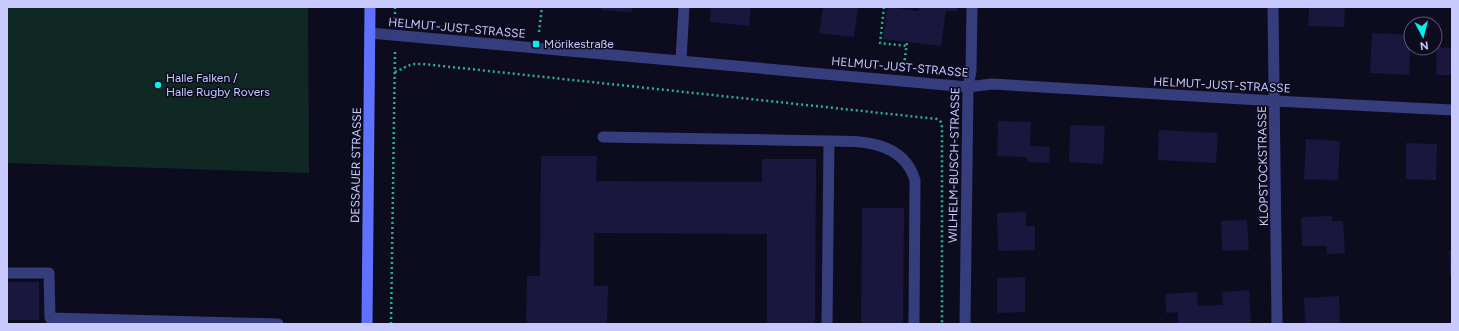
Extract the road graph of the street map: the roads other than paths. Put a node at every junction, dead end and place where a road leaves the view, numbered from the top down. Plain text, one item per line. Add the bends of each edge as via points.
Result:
1 (370, 7) edge
2 (684, 7) edge
3 (972, 7) edge
4 (1273, 7) edge
5 (370, 33) junction
6 (681, 60) junction
7 (968, 87) junction
8 (1275, 101) junction
9 (1452, 110) edge
10 (603, 137) dead end
11 (829, 140) junction
12 (7, 273) edge
13 (278, 324) edge
14 (367, 324) edge
15 (827, 324) edge
16 (914, 324) edge
17 (966, 324) edge
18 (1278, 324) edge

1 - 5 main road, DESSAUER STRASSE
2 - 6 street
3 - 7 street, WILHELM-BUSCH-STRASSE via 972,71
4 - 8 street, KLOPSTOCKSTRASSE
5 - 6 street, HELMUT-JUST-STRASSE
5 - 14 main road, DESSAUER STRASSE
6 - 7 street, HELMUT-JUST-STRASSE
7 - 8 street, HELMUT-JUST-STRASSE via 992,84
7 - 17 street, WILHELM-BUSCH-STRASSE
8 - 9 street, HELMUT-JUST-STRASSE
8 - 18 street, KLOPSTOCKSTRASSE
10 - 11 street
11 - 15 street
11 - 16 street via 861,141 883,146 911,168 915,180
12 - 13 street via 50,273 50,318

